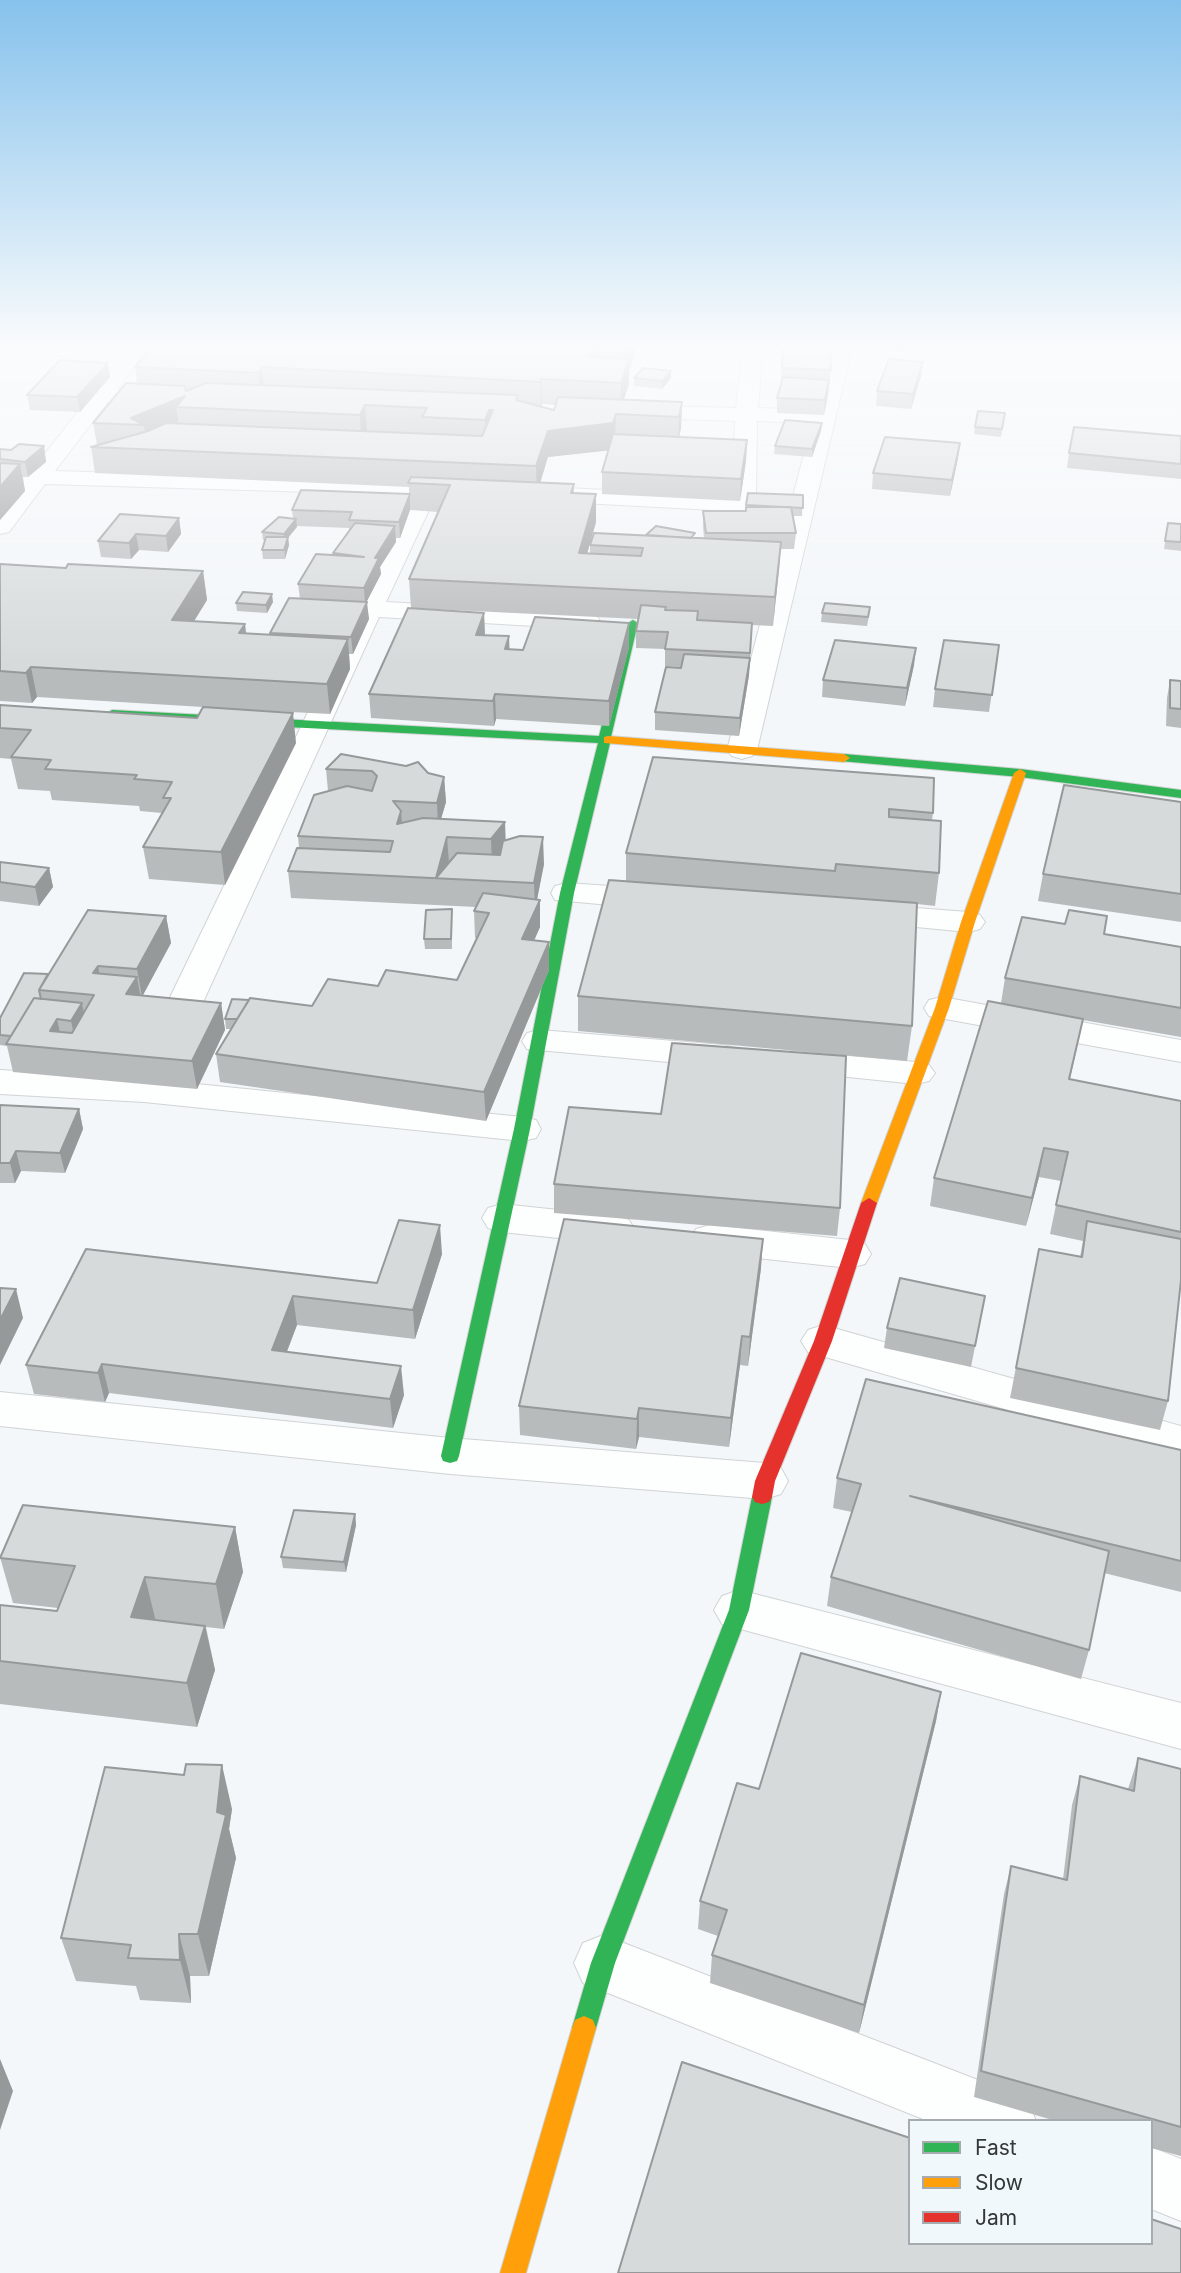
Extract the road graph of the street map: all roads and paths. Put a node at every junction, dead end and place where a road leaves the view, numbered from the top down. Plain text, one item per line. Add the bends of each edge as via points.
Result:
1 (56, 454) edge
2 (745, 454) edge
3 (815, 454) edge
4 (0, 476) edge
5 (38, 477) junction
6 (428, 488) junction
7 (483, 491) edge
8 (524, 493) edge
9 (744, 504) junction
10 (800, 507) junction
11 (0, 527) edge
12 (370, 610) junction
13 (633, 623) junction
14 (660, 625) edge
15 (743, 629) edge
16 (771, 631) junction
17 (95, 713) edge
18 (315, 723) junction
19 (605, 740) junction
20 (742, 750) junction
21 (1020, 774) junction
22 (1181, 794) edge
23 (567, 893) junction
24 (692, 902) edge
25 (830, 912) edge
26 (968, 922) junction
27 (942, 1008) junction
28 (540, 1041) junction
29 (1181, 1051) edge
30 (916, 1073) junction
31 (0, 1082) edge
32 (145, 1090) junction
33 (522, 1129) junction
34 (502, 1218) junction
35 (850, 1254) junction
36 (823, 1341) junction
37 (0, 1409) edge
38 (1181, 1443) edge
39 (450, 1456) junction
40 (765, 1481) junction
41 (739, 1609) junction
42 (1181, 1726) edge
43 (603, 1963) junction
44 (1000, 2119) edge
45 (1153, 2179) edge
46 (1181, 2190) edge
47 (513, 2273) edge

1 - 5 street
2 - 9 street
3 - 10 street
4 - 5 street
5 - 6 street
5 - 11 street
6 - 7 street
6 - 12 street
8 - 9 street
9 - 10 street
10 - 16 street
12 - 13 street
12 - 18 street
13 - 14 street
13 - 19 street
15 - 16 street
16 - 20 street
17 - 18 street
18 - 19 street
18 - 32 street
19 - 20 street
19 - 23 street
20 - 21 street
21 - 22 street
21 - 26 street
23 - 24 street
23 - 28 street
25 - 26 street
26 - 27 street
27 - 29 street
27 - 30 street
28 - 30 street
28 - 33 street
30 - 35 street
31 - 32 street
32 - 33 street
33 - 34 street
34 - 35 street
34 - 39 street
35 - 36 street
36 - 38 street
36 - 40 street
37 - 39 street
39 - 40 street
40 - 41 street
41 - 42 street
41 - 43 street
43 - 44 street
43 - 47 street
45 - 46 street

